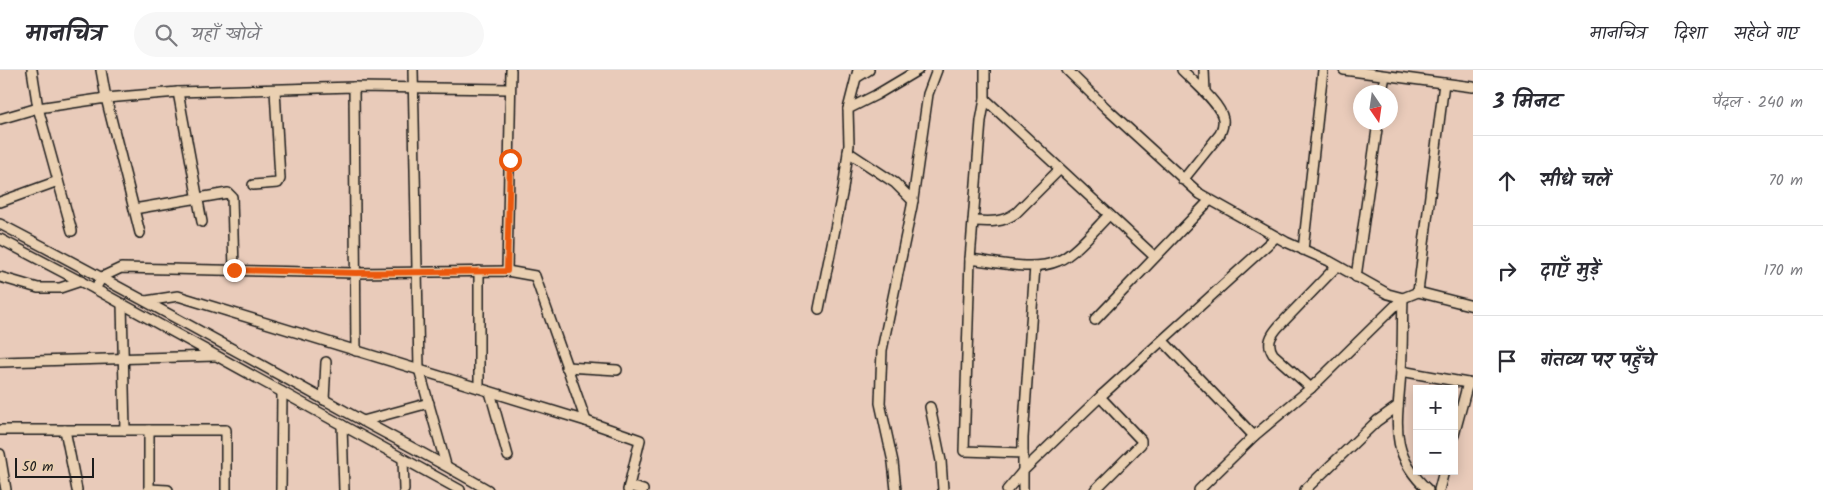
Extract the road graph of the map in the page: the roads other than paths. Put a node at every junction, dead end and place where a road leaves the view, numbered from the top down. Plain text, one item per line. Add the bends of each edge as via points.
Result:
1 (32, 70) edge
2 (100, 70) edge
3 (413, 70) edge
4 (511, 70) edge
5 (869, 70) edge
6 (918, 70) edge
7 (937, 70) edge
8 (985, 70) edge
9 (1067, 70) edge
10 (1182, 70) edge
11 (1204, 70) edge
12 (1323, 70) edge
13 (1344, 70) edge
14 (857, 74) edge
15 (1385, 76) junction
16 (1444, 83) junction
17 (1383, 85) edge
18 (414, 86) junction
19 (354, 87) junction
20 (1473, 87) edge
21 (510, 89) junction
22 (275, 90) junction
23 (178, 92) junction
24 (1205, 92) junction
25 (106, 98) junction
26 (985, 99) junction
27 (38, 108) junction
28 (848, 109) junction
29 (0, 119) edge
30 (1377, 130) edge
31 (848, 152) junction
32 (1060, 169) junction
33 (1183, 180) junction
34 (58, 182) junction
35 (253, 185) dead end
36 (198, 198) junction
37 (1210, 200) junction
38 (913, 201) junction
39 (0, 202) edge
40 (134, 208) junction
41 (1109, 215) junction
42 (973, 221) junction
43 (202, 222) dead end
44 (0, 224) edge
45 (72, 231) dead end
46 (140, 233) dead end
47 (1276, 237) junction
48 (0, 239) edge
49 (1303, 250) junction
50 (1155, 257) junction
51 (970, 259) junction
52 (1034, 266) junction
53 (1337, 266) junction
54 (234, 270) junction
55 (479, 271) junction
56 (507, 271) junction
57 (417, 272) junction
58 (356, 273) junction
59 (0, 277) edge
60 (102, 277) junction
61 (1356, 277) junction
62 (81, 282) junction
63 (95, 289) junction
64 (1418, 292) junction
65 (1403, 298) junction
66 (146, 301) junction
67 (122, 304) junction
68 (1473, 306) edge
69 (819, 309) dead end
70 (1095, 320) dead end
71 (1163, 341) junction
72 (356, 351) junction
73 (216, 356) junction
74 (123, 358) junction
75 (0, 362) edge
76 (326, 362) dead end
77 (566, 367) junction
78 (419, 369) junction
79 (616, 370) dead end
80 (1401, 371) junction
81 (1471, 384) edge
82 (479, 388) junction
83 (1311, 388) junction
84 (282, 392) junction
85 (490, 392) junction
86 (1102, 395) junction
87 (324, 400) junction
88 (429, 403) junction
89 (1398, 406) junction
90 (930, 407) dead end
91 (363, 421) junction
92 (586, 421) junction
93 (342, 425) junction
94 (0, 430) edge
95 (65, 430) junction
96 (125, 430) junction
97 (149, 430) junction
98 (1456, 430) edge
99 (1254, 436) junction
100 (1023, 453) junction
101 (0, 454) edge
102 (508, 456) dead end
103 (403, 459) junction
104 (446, 465) junction
105 (1023, 471) junction
106 (1443, 475) edge
107 (628, 488) edge
108 (6, 490) edge
109 (77, 490) edge
110 (149, 490) edge
111 (168, 490) edge
112 (226, 490) edge
113 (281, 490) edge
114 (344, 490) edge
115 (404, 490) edge
116 (460, 490) edge
117 (488, 490) edge
118 (643, 490) edge
119 (896, 490) edge
120 (943, 490) edge
121 (1007, 490) edge
122 (1023, 490) edge
123 (1095, 490) edge
124 (1199, 490) edge
125 (1305, 490) edge
126 (1428, 490) edge
127 (1439, 490) edge

1 - 27 street
2 - 25 street
3 - 18 street
4 - 21 street
5 - 14 street
6 - 28 street
7 - 38 street via 928,94
8 - 26 street
9 - 33 street
10 - 24 street
11 - 24 street
12 - 49 street
13 - 15 street
14 - 28 street
15 - 16 street
15 - 17 street
16 - 20 street
16 - 64 street
18 - 19 street
18 - 21 street
18 - 57 street
19 - 22 street
19 - 58 street
21 - 56 street
22 - 23 street
22 - 35 street via 280,179 278,183
23 - 25 street
23 - 36 street
24 - 33 street via 1224,118 1223,127
25 - 27 street
25 - 40 street
26 - 32 street
26 - 42 street
27 - 29 street
27 - 34 street
28 - 31 street
30 - 61 street
31 - 38 street via 895,183
31 - 69 street
32 - 41 street
32 - 42 street via 1008,218 998,222
33 - 37 street
34 - 39 street
34 - 45 street
36 - 40 street
36 - 43 street
36 - 54 street via 228,194 232,198
37 - 47 street
37 - 50 street
38 - 119 street via 882,350 880,403
40 - 46 street
41 - 50 street
41 - 52 street via 1068,255 1059,261
42 - 51 street
44 - 60 street
47 - 49 street
47 - 71 street
48 - 62 street
49 - 53 street
50 - 70 street
51 - 52 street
51 - 100 street via 964,451
52 - 100 street
53 - 61 street
53 - 83 street via 1272,334 1270,342 1273,354
54 - 58 street
54 - 60 street via 121,268
55 - 56 street
55 - 57 street
55 - 82 street
56 - 77 street via 535,276
57 - 58 street
57 - 78 street
58 - 72 street
59 - 62 street via 38,288 60,288
60 - 63 street
60 - 66 street
61 - 65 street
62 - 63 street
63 - 67 street
64 - 65 street
64 - 68 street
65 - 80 street
65 - 83 street
66 - 72 street via 178,296
66 - 87 street
67 - 73 street
67 - 74 street
71 - 86 street
71 - 99 street
72 - 78 street
73 - 74 street
73 - 84 street
74 - 75 street
74 - 96 street
76 - 87 street
77 - 79 street
77 - 92 street
78 - 82 street
78 - 88 street
80 - 81 street
80 - 89 street
81 - 98 street
82 - 85 street
83 - 99 street
84 - 93 street
84 - 113 street
85 - 92 street
85 - 102 street
86 - 105 street
86 - 123 street via 1101,398 1141,440 1141,444
87 - 91 street
88 - 91 street
88 - 104 street
89 - 125 street via 1377,421
89 - 126 street via 1396,425 1400,450 1405,463
90 - 120 street via 941,461
91 - 104 street
92 - 107 street via 640,440
93 - 103 street
93 - 114 street
94 - 95 street
95 - 96 street
95 - 109 street
96 - 97 street
97 - 110 street
97 - 112 street via 226,430
99 - 124 street
100 - 105 street
101 - 108 street
103 - 115 street
103 - 116 street
104 - 117 street
105 - 121 street
105 - 122 street
106 - 127 street
107 - 118 street
110 - 111 street

